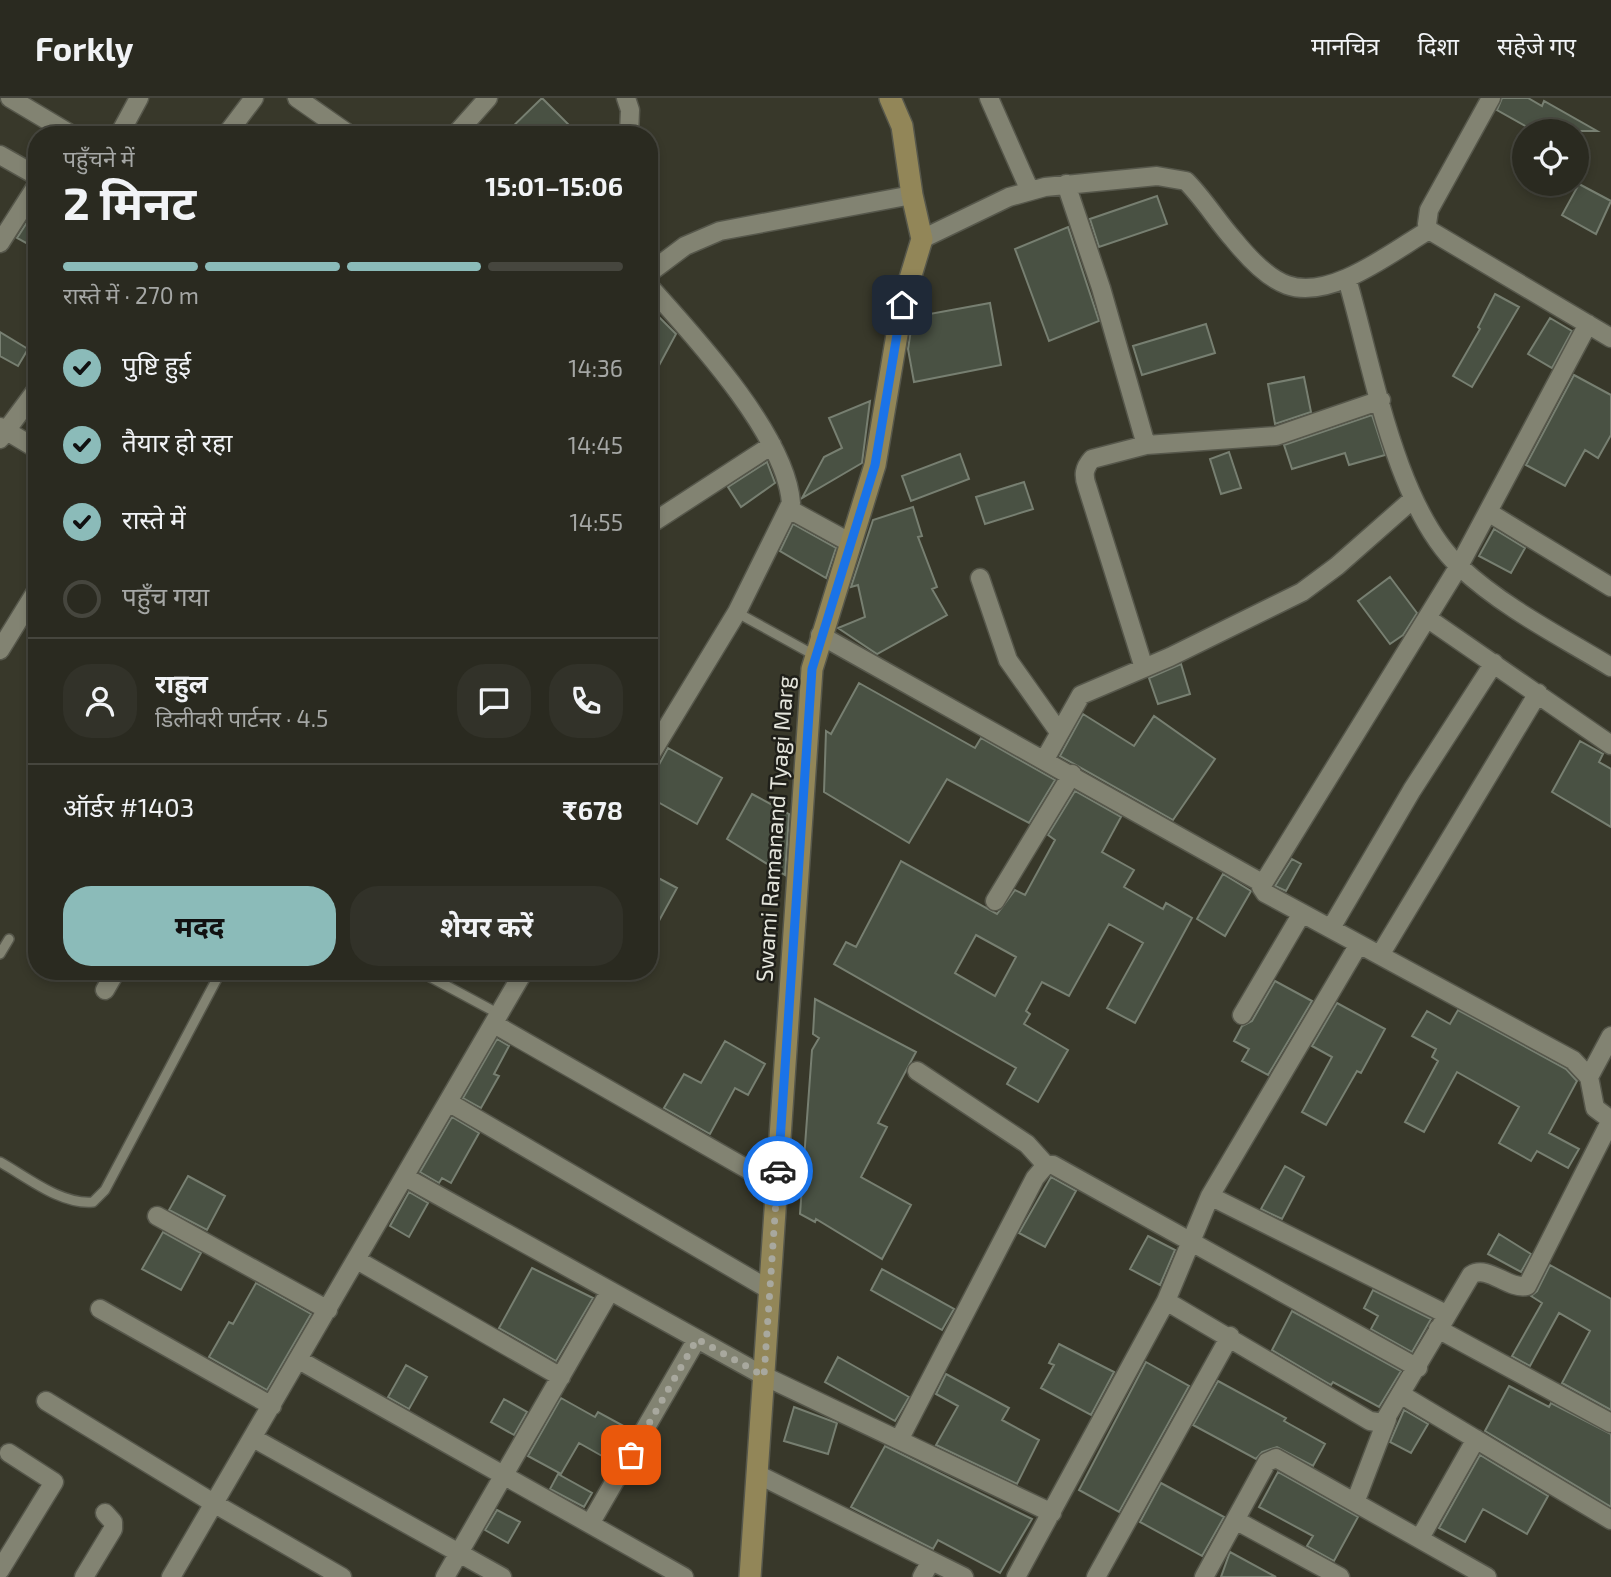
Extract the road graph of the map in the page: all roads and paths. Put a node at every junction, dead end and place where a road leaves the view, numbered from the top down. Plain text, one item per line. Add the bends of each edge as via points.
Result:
1 (10, 98) edge
2 (139, 98) edge
3 (254, 98) edge
4 (298, 98) edge
5 (488, 98) edge
6 (626, 98) edge
7 (989, 98) edge
8 (1491, 98) edge
9 (890, 99) edge
10 (57, 126) edge
11 (124, 126) edge
12 (233, 126) edge
13 (337, 126) edge
14 (464, 126) edge
15 (629, 126) edge
16 (0, 155) edge
17 (28, 171) edge
18 (1066, 184) junction
19 (1030, 191) junction
20 (912, 195) junction
21 (28, 197) edge
22 (1429, 230) junction
23 (3, 231) edge
24 (922, 239) junction
25 (658, 266) edge
26 (1347, 279) junction
27 (658, 296) edge
28 (1588, 324) junction
29 (1611, 338) edge
30 (28, 400) edge
31 (1381, 400) junction
32 (2, 433) edge
33 (28, 445) edge
34 (1146, 445) junction
35 (772, 446) junction
36 (1413, 499) junction
37 (789, 509) junction
38 (1488, 512) junction
39 (658, 519) edge
40 (851, 543) junction
41 (1459, 566) junction
42 (980, 578) dead end
43 (1611, 587) edge
44 (28, 605) edge
45 (745, 618) dead end
46 (1427, 618) junction
47 (817, 645) junction
48 (0, 650) edge
49 (1494, 663) junction
50 (1611, 667) edge
51 (1144, 668) junction
52 (1538, 693) junction
53 (1059, 732) junction
54 (658, 742) edge
55 (1611, 745) edge
56 (1045, 759) junction
57 (1072, 774) junction
58 (1262, 883) junction
59 (995, 901) dead end
60 (1302, 913) junction
61 (1331, 928) junction
62 (9, 939) dead end
63 (1359, 944) junction
64 (0, 954) edge
65 (1380, 955) junction
66 (111, 980) edge
67 (216, 980) edge
68 (434, 980) edge
69 (519, 980) edge
70 (105, 990) dead end
71 (1242, 1015) dead end
72 (497, 1019) junction
73 (1611, 1036) edge
74 (917, 1072) dead end
75 (1589, 1077) junction
76 (448, 1102) junction
77 (1611, 1120) edge
78 (0, 1161) edge
79 (1046, 1165) junction
80 (405, 1177) junction
81 (777, 1186) junction
82 (1210, 1196) junction
83 (157, 1216) dead end
84 (1191, 1240) junction
85 (357, 1260) junction
86 (770, 1290) junction
87 (610, 1291) junction
88 (1166, 1301) junction
89 (100, 1309) dead end
90 (328, 1310) junction
91 (1442, 1322) junction
92 (1230, 1336) junction
93 (697, 1339) junction
94 (299, 1360) junction
95 (1418, 1368) junction
96 (764, 1376) junction
97 (561, 1377) junction
98 (1402, 1395) junction
99 (46, 1401) dead end
100 (272, 1406) junction
101 (1387, 1419) junction
102 (1611, 1423) edge
103 (253, 1438) junction
104 (1476, 1439) junction
105 (899, 1440) junction
106 (9, 1453) dead end
107 (757, 1474) junction
108 (503, 1477) junction
109 (1356, 1500) junction
110 (215, 1504) junction
111 (105, 1513) dead end
112 (1052, 1513) junction
113 (1611, 1520) edge
114 (1237, 1521) junction
115 (590, 1524) junction
116 (1420, 1538) junction
117 (458, 1553) junction
118 (932, 1561) junction
119 (0, 1570) edge
120 (84, 1577) edge
121 (172, 1577) edge
122 (342, 1577) edge
123 (444, 1577) edge
124 (502, 1577) edge
125 (684, 1577) edge
126 (750, 1577) edge
127 (922, 1577) edge
128 (964, 1577) edge
129 (1016, 1577) edge
130 (1096, 1577) edge
131 (1204, 1577) edge
132 (1340, 1577) edge
133 (1487, 1577) edge

1 - 10 street
2 - 11 street
3 - 12 street
4 - 13 street
5 - 14 street
6 - 15 street
7 - 19 street
8 - 22 street via 1429,210
9 - 20 street, Swami Ramanand Tyagi Marg via 902,126
16 - 17 street
18 - 19 street
18 - 26 street via 1177,178 1196,191 1235,241 1279,281 1303,288
18 - 34 street
19 - 24 street
20 - 24 street, Swami Ramanand Tyagi Marg
20 - 25 street via 720,231 685,246
21 - 23 street
22 - 26 street
22 - 28 street
24 - 40 street, Swami Ramanand Tyagi Marg via 902,305 875,465
26 - 31 street
27 - 35 street via 717,361
28 - 29 street
28 - 38 street
30 - 32 street
31 - 34 street via 1276,436
31 - 36 street
32 - 33 street
34 - 51 street via 1092,459 1084,476
35 - 37 street via 791,499
35 - 39 street
36 - 41 street
36 - 51 street via 1302,592
37 - 40 street
37 - 54 street via 737,612
38 - 41 street
38 - 43 street
40 - 47 street, Swami Ramanand Tyagi Marg
41 - 46 street
41 - 50 street via 1513,607
42 - 53 street via 1008,660
44 - 48 street
45 - 47 lane
46 - 49 street
46 - 58 street
47 - 56 street
47 - 81 street, Swami Ramanand Tyagi Marg
49 - 52 street
49 - 61 street
51 - 53 street via 1082,695
52 - 55 street
52 - 65 street
53 - 56 street
56 - 57 street
57 - 58 street
57 - 59 street
58 - 60 street via 1265,893
60 - 61 street
60 - 71 street
61 - 63 street
62 - 64 lane
63 - 65 street
63 - 82 street
65 - 75 street via 1573,1060
66 - 70 street
67 - 78 lane via 105,1190 93,1202 60,1196
68 - 72 lane
69 - 72 street
72 - 76 street
72 - 81 street
73 - 75 street
74 - 79 street via 1027,1144
75 - 77 street via 1595,1108
76 - 80 street
76 - 86 street
77 - 91 street via 1527,1286 1476,1271 1465,1281
79 - 84 street
79 - 105 street via 1035,1178
80 - 85 street
80 - 87 street
81 - 86 street, Swami Ramanand Tyagi Marg
82 - 84 street
82 - 91 street
83 - 90 street
84 - 88 street
84 - 95 street
85 - 90 street
85 - 97 street
86 - 96 street, Swami Ramanand Tyagi Marg
87 - 93 street
87 - 97 street
88 - 92 street
88 - 112 street
89 - 100 street
90 - 94 street
91 - 95 street
91 - 102 street
92 - 101 street via 1370,1421 1377,1424
92 - 130 street
93 - 96 street
93 - 115 street
94 - 100 street
94 - 108 street
95 - 98 street
96 - 105 street
96 - 107 street, Swami Ramanand Tyagi Marg
97 - 108 street
98 - 101 street
98 - 104 street
99 - 110 street
100 - 103 street
101 - 109 street
103 - 110 street
103 - 117 street
104 - 113 street
104 - 116 street
105 - 112 street
106 - 119 street via 54,1482
107 - 118 street
107 - 126 street, Swami Ramanand Tyagi Marg
108 - 115 street
108 - 117 street
109 - 114 street via 1282,1459 1271,1459
109 - 116 street
110 - 121 street
110 - 122 street
111 - 120 street via 113,1529
112 - 129 street
114 - 131 street
114 - 132 street
115 - 125 street
116 - 133 street
117 - 123 street
117 - 124 street
118 - 127 street
118 - 128 street

